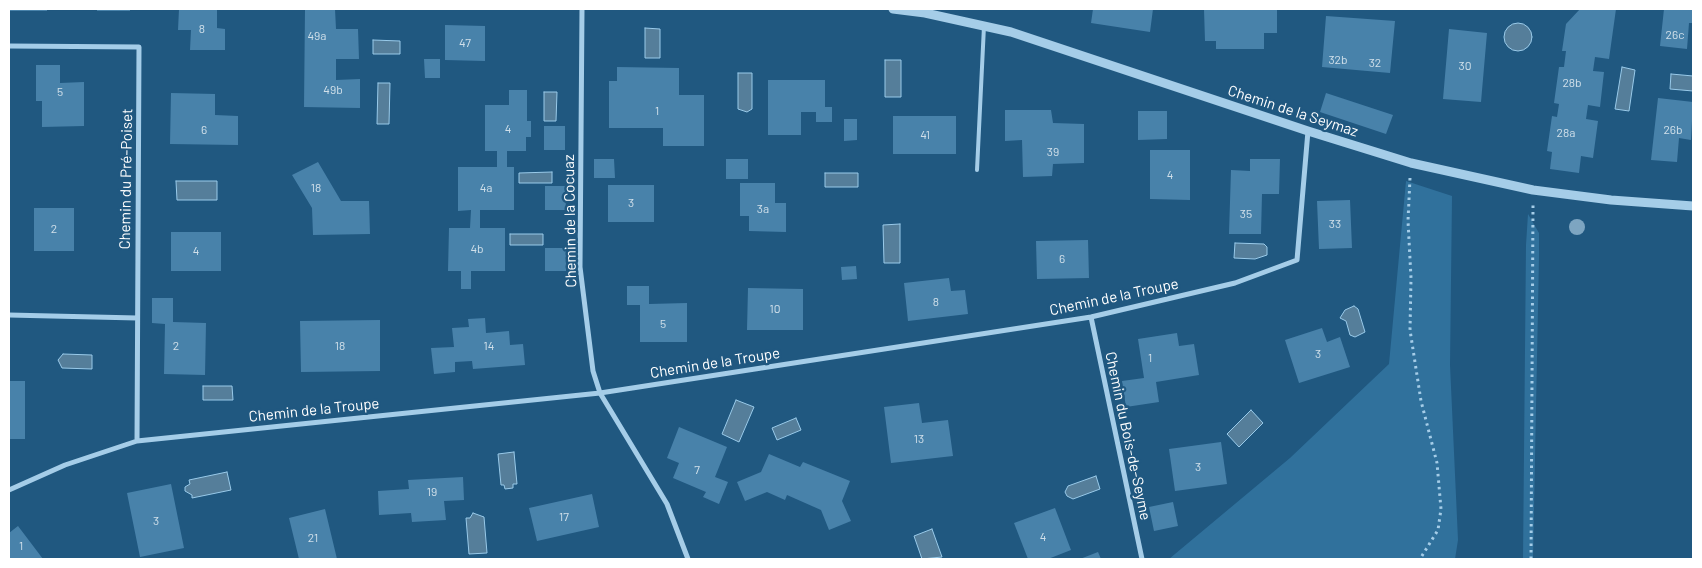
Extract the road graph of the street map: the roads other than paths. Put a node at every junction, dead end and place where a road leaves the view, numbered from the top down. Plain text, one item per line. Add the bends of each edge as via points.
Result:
1 (582, 9) edge
2 (893, 9) edge
3 (984, 26) junction
4 (9, 46) edge
5 (1308, 132) junction
6 (977, 170) dead end
7 (1693, 206) edge
8 (9, 315) edge
9 (1091, 317) junction
10 (137, 318) junction
11 (600, 393) junction
12 (137, 441) junction
13 (9, 490) edge
14 (688, 559) edge
15 (1142, 559) edge

1 - 11 street, Chemin de la Cocuaz via 580,267 593,372
2 - 3 street, Chemin de la Seymaz
3 - 5 street, Chemin de la Seymaz via 1011,32
3 - 6 lane
4 - 10 street, Chemin du Pré-Poiset via 139,47
5 - 7 street, Chemin de la Seymaz via 1411,163 1534,190
5 - 9 street, Chemin de la Troupe via 1297,260 1235,283
8 - 10 street
9 - 11 street, Chemin de la Troupe
9 - 15 street, Chemin du Bois-de-Seyme
10 - 12 street, Chemin du Pré-Poiset
11 - 12 street, Chemin de la Troupe
11 - 14 street, Chemin de la Cocuaz via 667,504
12 - 13 street, Chemin de la Troupe via 65,465

